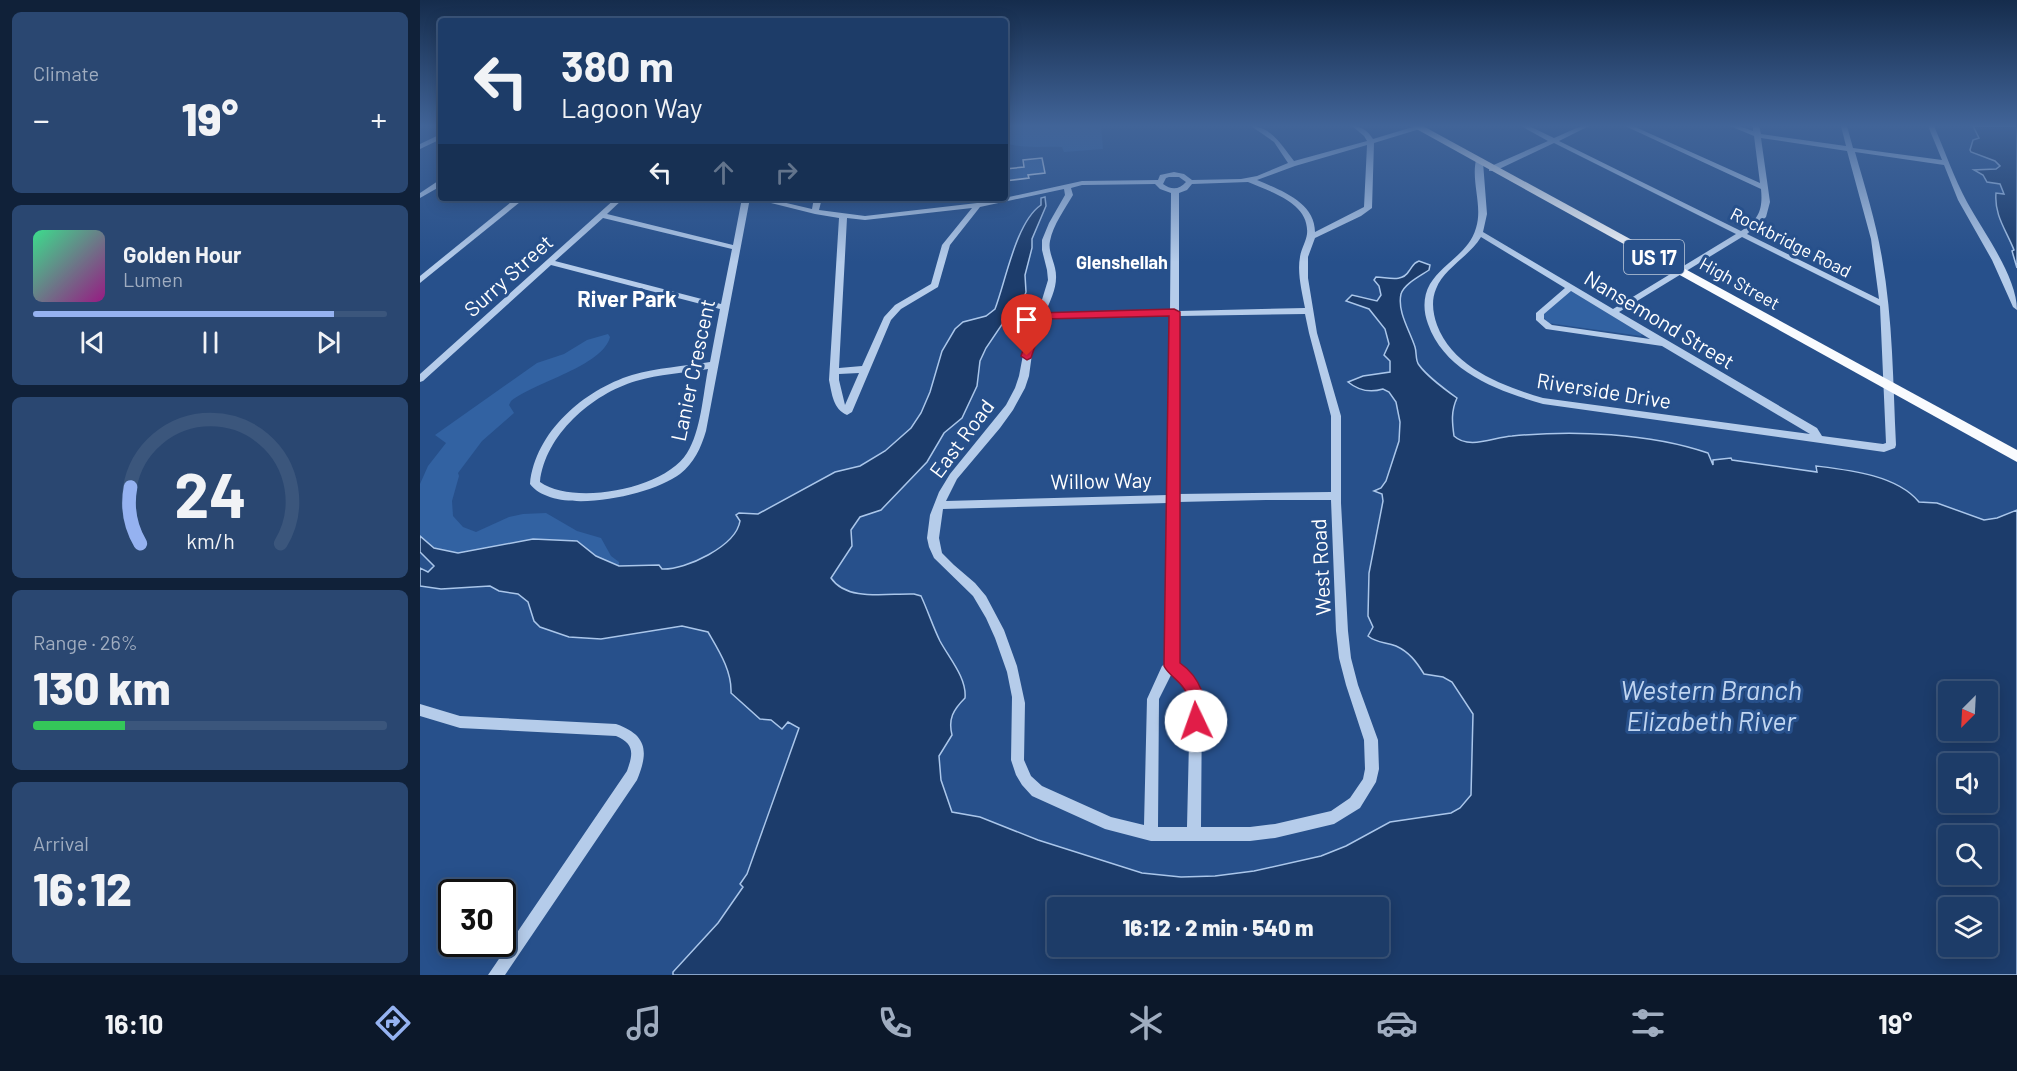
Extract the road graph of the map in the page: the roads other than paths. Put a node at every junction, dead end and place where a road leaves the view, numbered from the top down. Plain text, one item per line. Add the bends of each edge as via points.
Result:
1 (1274, 172) edge
2 (1371, 172) edge
3 (1480, 172) edge
4 (1497, 172) edge
5 (1615, 172) edge
6 (1728, 172) edge
7 (1762, 172) edge
8 (1855, 172) edge
9 (1950, 172) edge
10 (1250, 180) junction
11 (1159, 182) junction
12 (1190, 182) junction
13 (438, 185) edge
14 (1067, 186) junction
15 (1764, 188) junction
16 (1175, 191) junction
17 (420, 196) edge
18 (1008, 199) edge
19 (517, 201) edge
20 (617, 201) edge
21 (745, 201) edge
22 (768, 201) edge
23 (817, 201) edge
24 (997, 201) edge
25 (978, 205) junction
26 (815, 212) junction
27 (601, 215) junction
28 (843, 217) junction
29 (1479, 233) junction
30 (1741, 234) junction
31 (1311, 237) junction
32 (736, 248) junction
33 (549, 262) junction
34 (1680, 271) junction
35 (420, 280) edge
36 (1571, 286) junction
37 (1884, 305) junction
38 (724, 307) junction
39 (2017, 307) edge
40 (1309, 311) junction
41 (1174, 312) junction
42 (1614, 312) junction
43 (1040, 316) junction
44 (1667, 344) junction
45 (712, 365) junction
46 (866, 369) junction
47 (835, 371) junction
48 (420, 379) edge
49 (1889, 386) junction
50 (1820, 440) junction
51 (2017, 451) edge
52 (2017, 457) edge
53 (1337, 496) junction
54 (1174, 498) junction
55 (939, 505) junction
56 (1172, 666) junction
57 (421, 712) edge
58 (1151, 834) junction
59 (1188, 835) junction
60 (496, 975) edge

1 - 10 street
2 - 31 street via 1366,211
3 - 29 street
4 - 34 main road, High Street / US 17
5 - 30 street, Rockbridge Road
6 - 15 street
7 - 15 street
8 - 37 street via 1881,275
9 - 39 street
10 - 12 street
10 - 31 street via 1295,201 1308,218
11 - 12 street via 1175,174
11 - 14 street
11 - 16 street via 1163,188
12 - 16 street
13 - 17 street
14 - 18 street
14 - 43 street, East Road via 1069,195 1046,242 1052,280
15 - 30 street via 1763,215
16 - 41 street
19 - 35 street
20 - 27 street, Surry Street
21 - 32 street, Lanier Crescent
22 - 26 street
23 - 26 street
24 - 25 street
25 - 28 street via 878,217
25 - 46 street via 946,245 935,285 898,307 887,319
26 - 28 street
27 - 32 street
27 - 33 street, Surry Street
28 - 47 street
29 - 36 street, Nansemond Street
29 - 50 street, Riverside Drive via 1468,251 1438,279 1428,303 1439,338 1478,374 1508,390 1544,401
30 - 34 street
30 - 37 street, Rockbridge Road
31 - 40 street, West Road via 1304,265
32 - 38 street, Lanier Crescent
33 - 38 street
33 - 48 street, Surry Street
34 - 42 street
34 - 49 main road, High Street / US 17
36 - 42 street, Nansemond Street
36 - 44 street via 1540,313 1540,320 1549,327
37 - 49 street
38 - 45 street, Lanier Crescent
40 - 41 street
40 - 53 street, West Road via 1336,416
41 - 43 street
41 - 54 street
42 - 44 street, Nansemond Street
43 - 55 street, East Road via 1029,343 1020,389 998,425 951,479
44 - 50 street, Nansemond Street via 1813,431
45 - 45 street, Lanier Crescent via 639,377 599,394 549,441 535,471 534,484 548,494 576,497 636,491 673,474 688,460 698,442
46 - 47 street
46 - 47 street via 847,412 839,404
49 - 50 street, Riverside Drive via 1891,445 1884,448
49 - 51 main road, US 17
49 - 52 main road, US 17
53 - 54 street, Willow Way
53 - 59 street, West Road via 1345,658 1371,740 1369,782 1355,802 1326,819 1275,831
54 - 55 street, Willow Way
54 - 56 street
55 - 58 street, East Road via 933,538 936,551 977,593 1012,668 1019,704 1015,755 1022,776 1037,790 1089,814
56 - 58 street via 1166,670 1153,699
56 - 59 street via 1184,674 1196,699
57 - 60 street via 460,722 616,730 633,738 637,745 632,775
58 - 59 street, East Road

